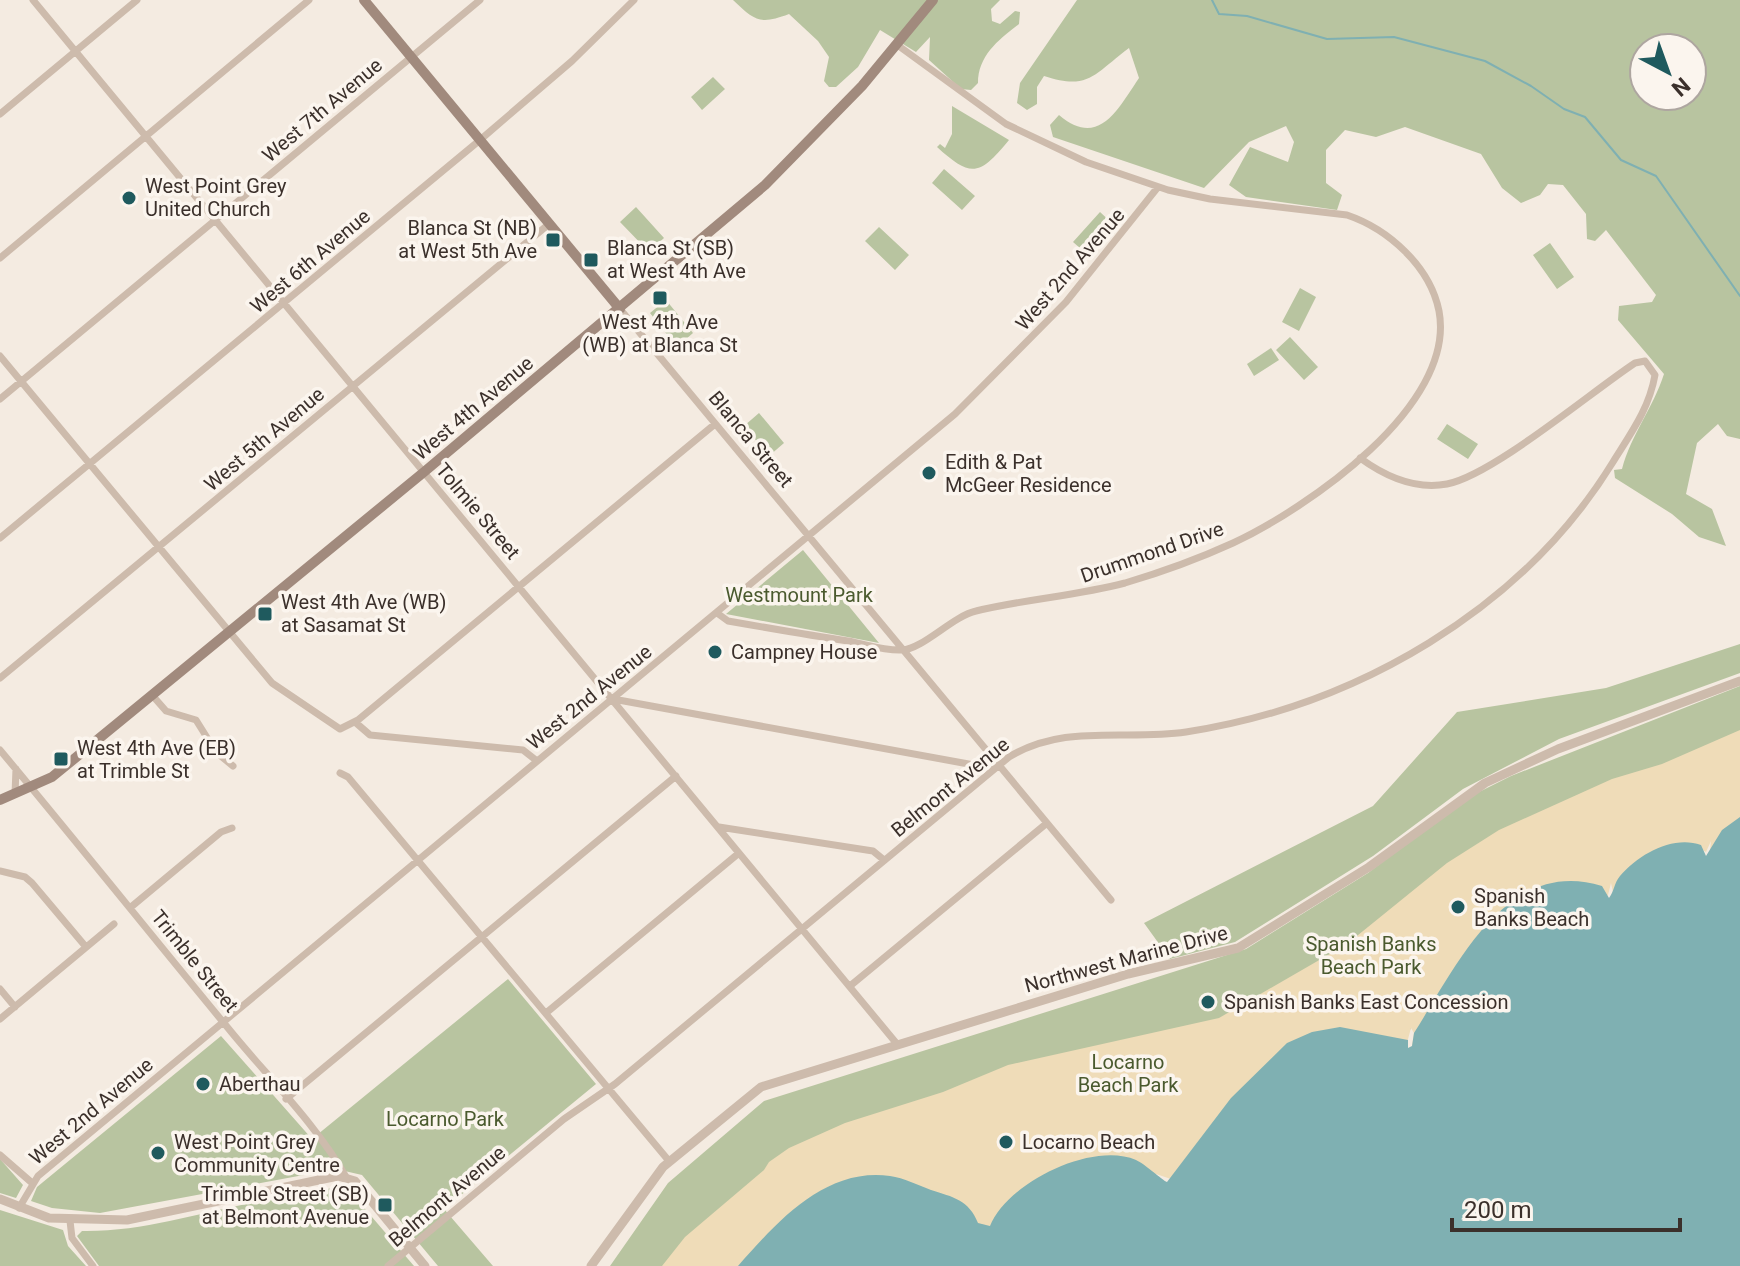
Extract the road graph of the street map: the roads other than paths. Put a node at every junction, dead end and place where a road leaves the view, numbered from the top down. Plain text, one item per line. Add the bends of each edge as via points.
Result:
1 (33, 0) edge
2 (137, 0) edge
3 (309, 0) edge
4 (364, 0) edge
5 (480, 0) edge
6 (634, 0) edge
7 (933, 0) edge
8 (896, 44) junction
9 (75, 51) junction
10 (411, 57) junction
11 (0, 114) edge
12 (146, 136) junction
13 (480, 140) junction
14 (1158, 187) junction
15 (215, 220) junction
16 (549, 224) junction
17 (0, 258) edge
18 (284, 303) junction
19 (620, 309) junction
20 (0, 356) edge
21 (21, 382) junction
22 (353, 386) junction
23 (0, 399) edge
24 (715, 424) junction
25 (1360, 458) junction
26 (90, 464) junction
27 (424, 472) junction
28 (809, 536) junction
29 (0, 538) edge
30 (158, 547) junction
31 (519, 586) junction
32 (717, 613) junction
33 (229, 632) junction
34 (904, 650) junction
35 (0, 678) edge
36 (1740, 681) edge
37 (152, 695) junction
38 (613, 699) junction
39 (355, 722) junction
40 (0, 750) edge
41 (537, 761) junction
42 (999, 765) junction
43 (233, 766) dead end
44 (16, 769) junction
45 (340, 773) dead end
46 (676, 776) junction
47 (31, 788) junction
48 (15, 794) junction
49 (0, 800) edge
50 (1047, 823) junction
51 (719, 827) junction
52 (232, 828) dead end
53 (739, 853) junction
54 (418, 860) junction
55 (884, 860) junction
56 (0, 871) edge
57 (1111, 900) dead end
58 (131, 907) junction
59 (114, 924) dead end
60 (802, 929) junction
61 (481, 936) junction
62 (86, 947) junction
63 (850, 986) junction
64 (0, 989) edge
65 (15, 1007) junction
66 (546, 1013) junction
67 (0, 1019) edge
68 (223, 1022) junction
69 (897, 1044) junction
70 (608, 1088) junction
71 (286, 1099) junction
72 (0, 1155) edge
73 (669, 1161) junction
74 (346, 1177) junction
75 (31, 1182) junction
76 (0, 1199) edge
77 (19, 1208) junction
78 (70, 1221) junction
79 (409, 1247) junction
80 (93, 1266) edge
81 (388, 1266) edge
82 (425, 1266) edge
83 (591, 1266) edge

1 - 9 street, Tolmie Street
2 - 9 street
3 - 12 street
4 - 10 main road, Blanca Street
5 - 10 street, West 7th Avenue
6 - 13 street, West 6th Avenue
7 - 8 main road, West 4th Avenue
8 - 14 street, Drummond Drive via 1006,124 1086,162
8 - 19 main road, West 4th Avenue via 790,161
9 - 11 street
9 - 12 street, Tolmie Street
10 - 13 main road, Blanca Street
10 - 15 street, West 7th Avenue
12 - 15 street, Tolmie Street
12 - 17 street
13 - 16 main road, Blanca Street
13 - 18 street, West 6th Avenue
14 - 25 street, Drummond Drive via 1210,199 1347,215 1391,238 1425,278 1441,323 1428,379 1400,420
14 - 28 street, West 2nd Avenue via 1094,269 1012,359
15 - 18 street, Tolmie Street
15 - 21 street, West 7th Avenue
16 - 19 main road, Blanca Street
16 - 22 street, West 5th Avenue
18 - 22 street, Tolmie Street
18 - 26 street, West 6th Avenue
19 - 24 street, Blanca Street
19 - 27 main road, West 4th Avenue
20 - 21 street
21 - 23 street, West 7th Avenue
21 - 26 street
22 - 27 street, Tolmie Street
22 - 30 street, West 5th Avenue
24 - 28 street, Blanca Street
24 - 31 street
25 - 34 street, Drummond Drive via 1297,507 1194,560 1067,597 973,611
25 - 42 street, Belmont Avenue via 1397,480 1448,484 1495,462 1635,363 1645,361 1655,375 1650,402 1596,490 1512,581 1441,636 1352,683 1262,716 1184,732 1048,738
26 - 29 street, West 6th Avenue
26 - 30 street
27 - 31 street, Tolmie Street
27 - 33 main road, West 4th Avenue
28 - 32 street, West 2nd Avenue
28 - 34 street, Blanca Street
30 - 33 street
30 - 35 street, West 5th Avenue
31 - 38 street, Tolmie Street
31 - 39 street
32 - 34 street via 728,621
32 - 38 street, West 2nd Avenue
33 - 37 main road, West 4th Avenue
33 - 39 street via 280,689 335,727
34 - 42 street, Blanca Street
36 - 69 street, Northwest Marine Drive via 1558,749 1485,783 1369,867 1238,948 1128,974
37 - 43 street via 166,711 196,720 216,752
37 - 47 main road, West 4th Avenue via 52,777
38 - 41 street, West 2nd Avenue
38 - 42 street via 976,766
38 - 46 street, Tolmie Street
39 - 41 street via 370,735 523,750
40 - 44 street, Trimble Street
41 - 54 street, West 2nd Avenue
42 - 50 street, Blanca Street
42 - 55 street, Belmont Avenue
44 - 47 street, Trimble Street
44 - 48 street
45 - 54 street
46 - 51 street, Tolmie Street
46 - 61 street
47 - 48 main road, West 4th Avenue
47 - 58 street, Trimble Street
48 - 49 main road, West 4th Avenue
50 - 57 street, Blanca Street
50 - 63 street
51 - 53 street, Tolmie Street
51 - 55 street via 873,851
52 - 58 street
53 - 60 street, Tolmie Street
53 - 66 street
54 - 61 street
54 - 68 street, West 2nd Avenue
55 - 60 street, Belmont Avenue
56 - 62 street via 32,883
58 - 68 street, Trimble Street
59 - 62 street
60 - 63 street, Tolmie Street
60 - 70 street, Belmont Avenue
61 - 66 street
61 - 71 street
62 - 65 street
63 - 69 street, Tolmie Street
64 - 65 street
65 - 67 street
66 - 70 street
68 - 71 street, Trimble Street
68 - 75 street, West 2nd Avenue
69 - 73 street, Northwest Marine Drive via 761,1087
70 - 73 street
70 - 79 street, Belmont Avenue
71 - 74 street, Trimble Street
72 - 75 street
73 - 83 street, Northwest Marine Drive
74 - 78 street via 152,1216
74 - 79 street via 358,1184
75 - 77 street, West 2nd Avenue
76 - 77 street
77 - 78 street
78 - 80 street via 72,1238
79 - 81 street, Belmont Avenue
79 - 82 street

